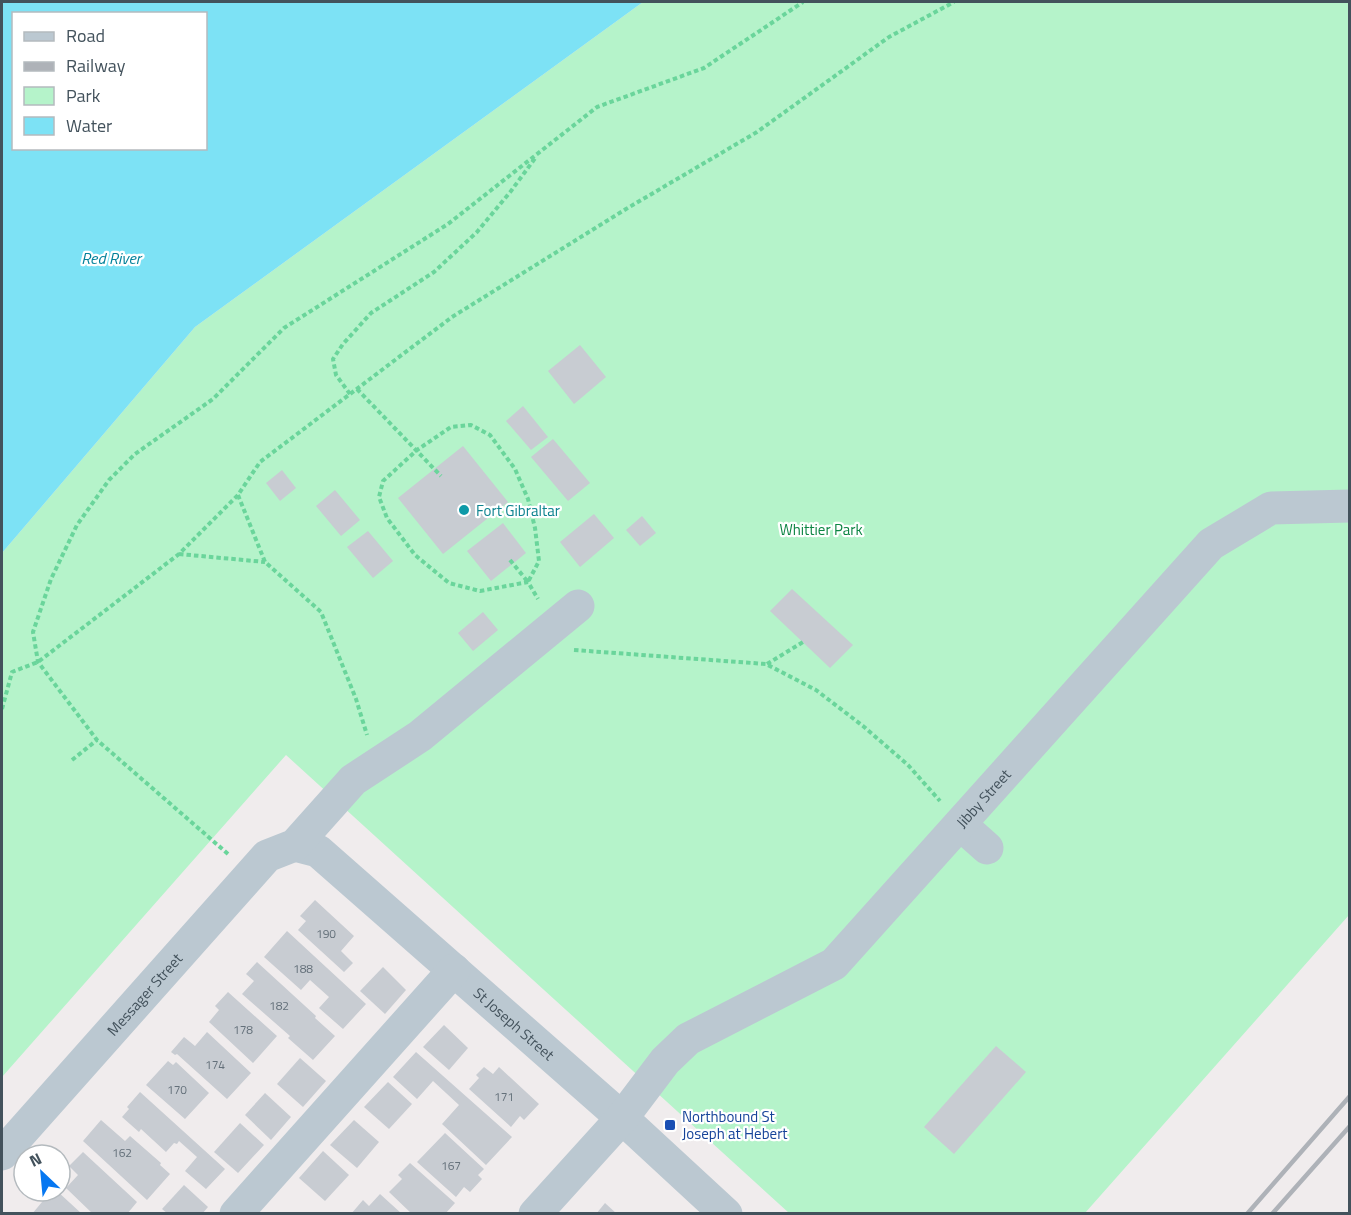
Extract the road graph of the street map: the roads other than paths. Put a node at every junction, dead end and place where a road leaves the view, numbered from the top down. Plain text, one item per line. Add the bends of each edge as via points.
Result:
1 (1350, 506) edge
2 (567, 615) road end
3 (960, 824) junction
4 (295, 845) junction
5 (987, 848) dead end
6 (454, 970) junction
7 (622, 1118) junction
8 (2, 1154) edge
9 (236, 1214) edge
10 (535, 1214) edge
11 (726, 1214) edge

1 - 3 street, Jibby Street via 1271,508 1210,544
2 - 4 street via 420,736 353,780
3 - 5 street
3 - 7 street, Jibby Street via 834,964 688,1039 664,1061
4 - 6 street, St Joseph Street via 318,851
4 - 8 street, Messager Street via 267,856
6 - 7 street, St Joseph Street
6 - 9 street
7 - 10 street, Jibby Street
7 - 11 street, St Joseph Street

